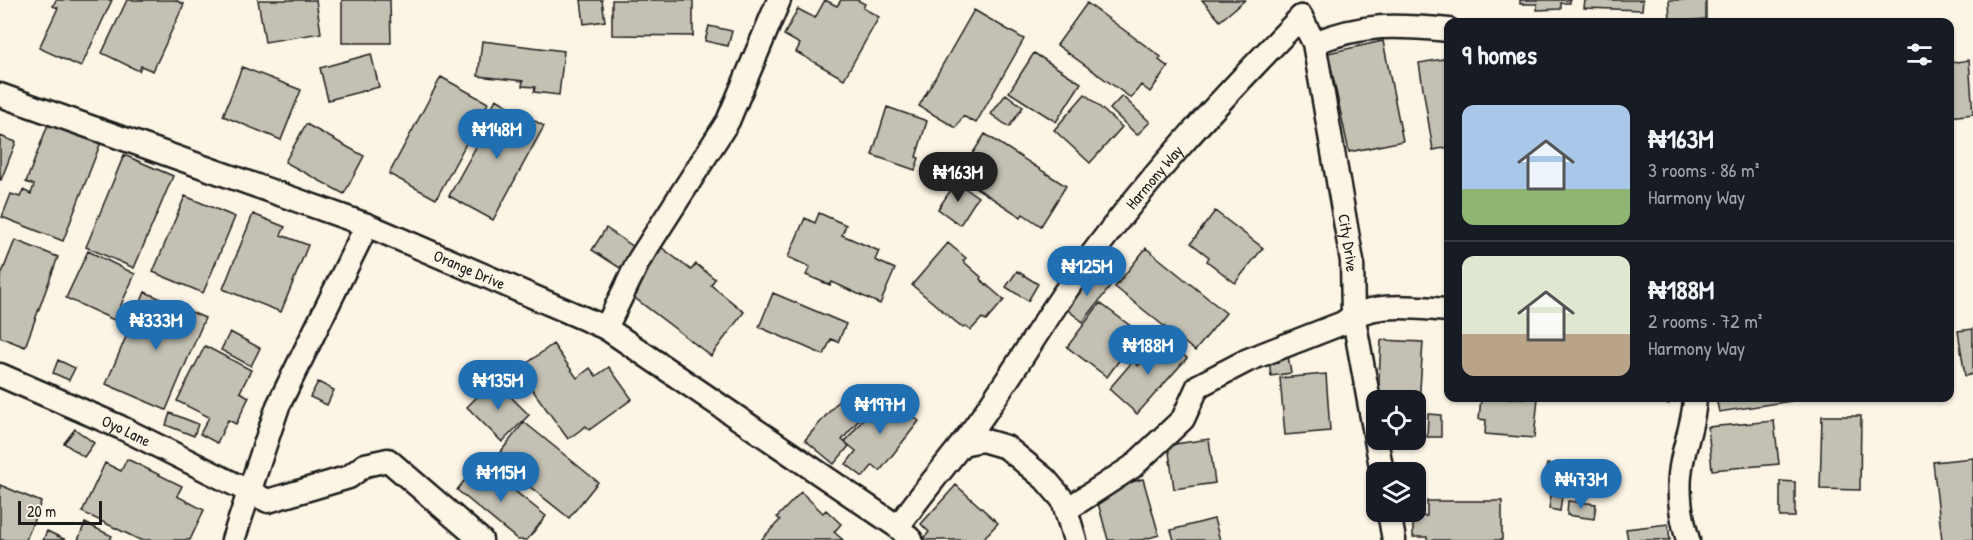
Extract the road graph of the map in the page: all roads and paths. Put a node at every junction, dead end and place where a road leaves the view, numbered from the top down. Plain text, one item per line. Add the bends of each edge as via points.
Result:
1 (779, 0) edge
2 (1303, 9) edge
3 (1444, 30) edge
4 (1314, 43) junction
5 (0, 95) edge
6 (367, 225) junction
7 (1444, 310) edge
8 (1353, 314) junction
9 (606, 328) junction
10 (0, 375) edge
11 (1695, 402) edge
12 (962, 444) junction
13 (1380, 462) edge
14 (249, 493) junction
15 (1066, 510) junction
16 (1391, 522) edge
17 (905, 533) edge
18 (233, 540) edge
19 (481, 540) edge
20 (1075, 540) edge
21 (1394, 540) edge
22 (1688, 540) edge

1 - 9 street via 728,121 639,260
2 - 4 street, City Drive
2 - 12 street, Harmony Way via 1193,129 1128,208 1072,281
3 - 4 street via 1396,25 1344,31
4 - 8 street, City Drive via 1352,261
5 - 6 street, Orange Drive
6 - 9 street, Orange Drive
6 - 14 street via 278,406
7 - 8 street via 1390,307
8 - 13 street, City Drive
8 - 15 street via 1343,323 1248,360 1198,386 1183,419 1132,466
9 - 17 street, Orange Drive
10 - 14 street, Oyo Lane via 120,427
11 - 22 street via 1680,475 1682,519
12 - 15 street via 982,440 1006,447 1045,479 1063,500
12 - 17 street, Harmony Way via 934,476
14 - 18 street
14 - 19 street, Oyo Lane via 268,501 277,500 348,477 365,465 388,460
15 - 20 street
16 - 21 street

